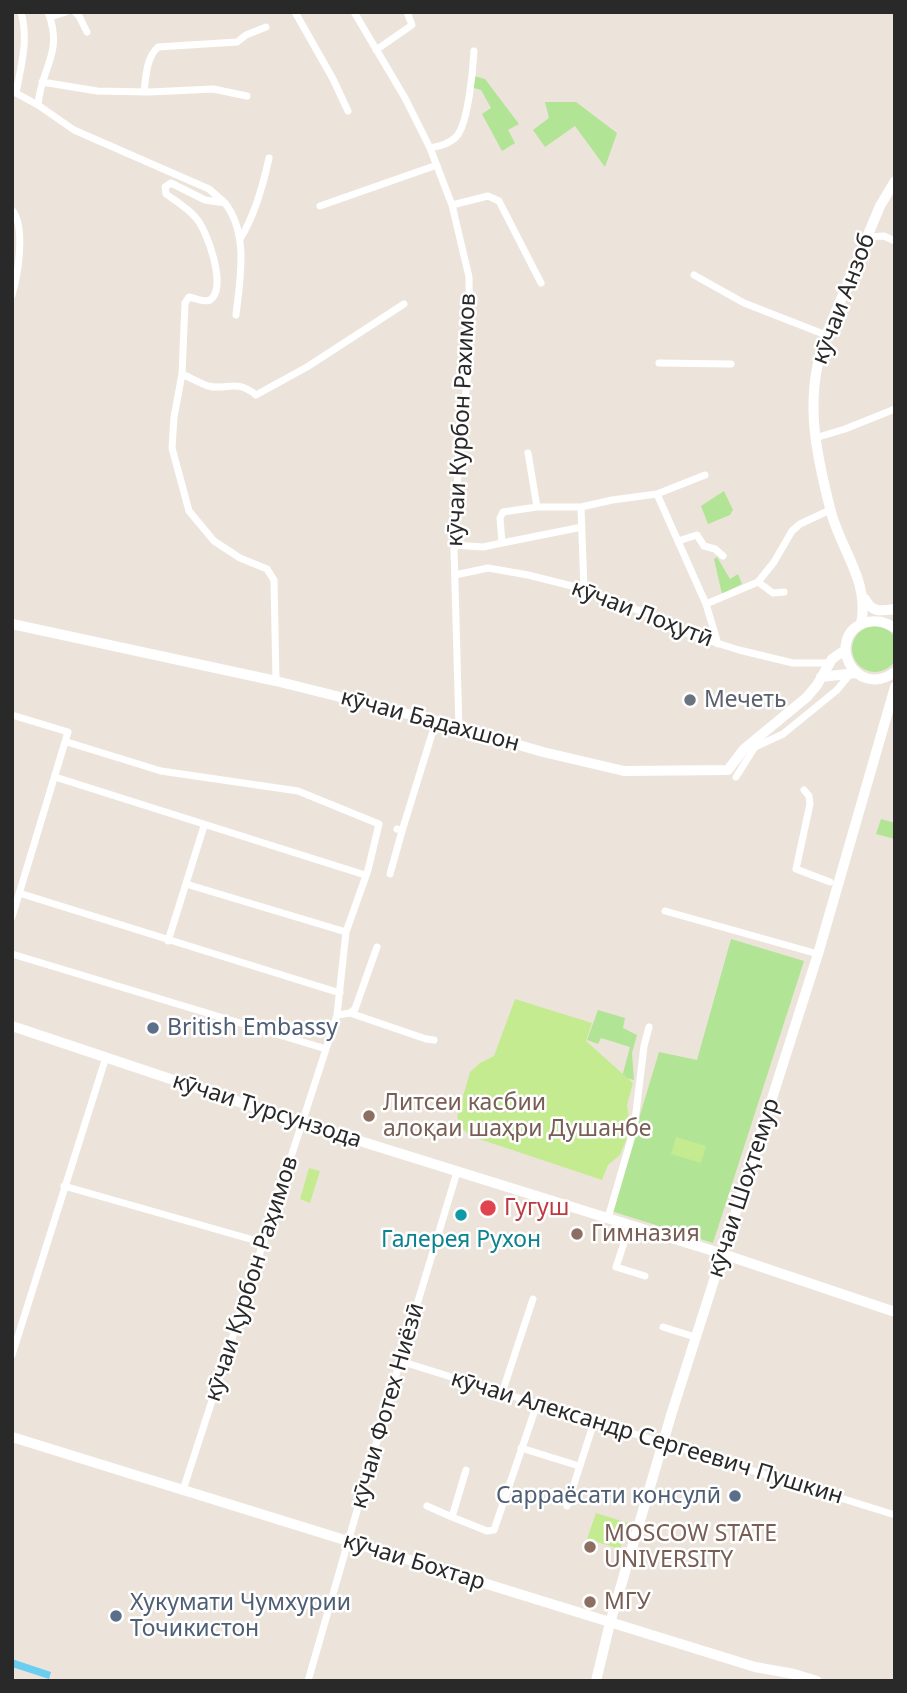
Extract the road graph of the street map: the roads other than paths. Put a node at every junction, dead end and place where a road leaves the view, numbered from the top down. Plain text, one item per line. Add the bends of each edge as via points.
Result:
1 (21, 12) edge
2 (66, 12) edge
3 (75, 12) edge
4 (295, 12) edge
5 (354, 12) edge
6 (407, 12) edge
7 (49, 15) edge
8 (265, 27) dead end
9 (87, 32) dead end
10 (376, 50) junction
11 (474, 51) dead end
12 (42, 82) junction
13 (14, 92) edge
14 (144, 92) junction
15 (247, 96) dead end
16 (38, 105) junction
17 (348, 111) dead end
18 (430, 148) junction
19 (269, 158) dead end
20 (437, 165) junction
21 (895, 181) edge
22 (225, 203) junction
23 (452, 205) junction
24 (320, 206) dead end
25 (12, 210) edge
26 (868, 237) junction
27 (240, 240) junction
28 (895, 241) edge
29 (694, 275) dead end
30 (541, 283) dead end
31 (12, 295) edge
32 (404, 304) dead end
33 (236, 315) dead end
34 (826, 335) junction
35 (659, 363) dead end
36 (731, 364) dead end
37 (183, 374) junction
38 (895, 409) edge
39 (815, 438) junction
40 (528, 453) dead end
41 (705, 475) dead end
42 (657, 494) junction
43 (537, 507) junction
44 (581, 507) junction
45 (830, 510) junction
46 (582, 527) junction
47 (678, 541) junction
48 (502, 543) junction
49 (454, 545) junction
50 (723, 556) dead end
51 (455, 575) junction
52 (758, 582) junction
53 (584, 589) junction
54 (784, 592) dead end
55 (864, 599) junction
56 (706, 604) junction
57 (895, 609) edge
58 (873, 620) junction
59 (12, 624) edge
60 (861, 624) junction
61 (895, 628) edge
62 (718, 644) junction
63 (845, 650) junction
64 (829, 663) junction
65 (895, 672) edge
66 (853, 673) junction
67 (872, 680) junction
68 (276, 681) junction
69 (819, 681) junction
70 (894, 692) edge
71 (12, 715) edge
72 (436, 721) junction
73 (459, 729) junction
74 (67, 742) junction
75 (55, 777) junction
76 (736, 777) dead end
77 (804, 790) dead end
78 (204, 826) junction
79 (390, 874) dead end
80 (365, 875) junction
81 (830, 882) dead end
82 (186, 884) junction
83 (19, 893) junction
84 (665, 911) dead end
85 (12, 917) edge
86 (346, 932) junction
87 (168, 941) junction
88 (377, 947) dead end
89 (12, 954) edge
90 (818, 954) junction
91 (340, 993) junction
92 (350, 1013) junction
93 (337, 1015) junction
94 (12, 1026) edge
95 (649, 1027) dead end
96 (434, 1040) dead end
97 (326, 1049) junction
98 (106, 1057) junction
99 (302, 1123) junction
100 (457, 1172) junction
101 (64, 1186) junction
102 (608, 1218) junction
103 (630, 1224) junction
104 (264, 1243) junction
105 (723, 1254) junction
106 (645, 1276) dead end
107 (533, 1298) dead end
108 (895, 1312) edge
109 (663, 1327) dead end
110 (695, 1337) junction
111 (12, 1355) edge
112 (400, 1362) junction
113 (502, 1393) junction
114 (537, 1404) junction
115 (594, 1422) junction
116 (12, 1437) edge
117 (664, 1443) junction
118 (521, 1448) junction
119 (579, 1466) junction
120 (466, 1470) dead end
121 (183, 1490) junction
122 (427, 1506) dead end
123 (567, 1506) dead end
124 (895, 1514) edge
125 (452, 1517) junction
126 (349, 1542) junction
127 (610, 1623) junction
128 (308, 1681) edge
129 (596, 1681) edge
130 (817, 1681) edge

1 - 13 street via 26,33
2 - 7 street
3 - 9 street
4 - 17 street
5 - 10 street, кӯчаи Курбон Рахимов
6 - 10 street via 412,25
7 - 12 street via 53,50
8 - 14 street via 237,42 158,47 152,52
10 - 18 street, кӯчаи Курбон Рахимов
11 - 18 street via 461,130 454,139
12 - 14 street via 97,91
12 - 16 street
13 - 16 street
14 - 15 street via 213,89
16 - 22 street via 74,130 209,189
18 - 20 street, кӯчаи Курбон Рахимов
19 - 27 street
20 - 23 street, кӯчаи Курбон Рахимов
20 - 24 street
21 - 26 main road, кӯчаи Анзоб
22 - 27 street via 235,218
22 - 37 street via 205,200 171,183 165,187 166,194 197,218 216,271 211,299 186,299
23 - 30 street via 488,195 499,201
23 - 49 street, кӯчаи Курбон Рахимов via 469,277 470,356
25 - 31 street via 20,235
26 - 28 street
26 - 34 main road, кӯчаи Анзоб
27 - 33 street
29 - 34 street via 744,303
32 - 37 street via 256,395 233,384 210,387
34 - 39 main road, кӯчаи Анзоб via 814,380
35 - 36 street
37 - 68 street via 172,448 178,478 189,511 201,528 240,558 271,573
38 - 39 street
39 - 45 main road, кӯчаи Анзоб
40 - 43 street
41 - 42 street
42 - 44 street
42 - 47 street
43 - 44 street
43 - 48 street via 501,514
44 - 46 street
45 - 52 street via 792,531
45 - 55 main road, кӯчаи Анзоб
46 - 48 street
46 - 53 street
47 - 50 street via 697,535 704,546
47 - 56 street
48 - 49 street
49 - 51 street, кӯчаи Курбон Рахимов
51 - 53 street, кӯчаи Лоҳутӣ via 488,568
51 - 73 street, кӯчаи Курбон Рахимов
52 - 54 street via 770,592
52 - 56 street
53 - 62 street, кӯчаи Лоҳутӣ
55 - 57 main road via 873,610
55 - 60 main road
56 - 62 street
57 - 58 main road
58 - 60 main road
58 - 61 main road
59 - 68 main road, кӯчаи Бадахшон
60 - 63 main road, кӯчаи Бадахшон via 849,635
62 - 64 street, кӯчаи Лоҳутӣ via 793,663
63 - 64 main road, кӯчаи Бадахшон
63 - 66 main road
64 - 69 main road, кӯчаи Бадахшон
65 - 67 main road
66 - 67 main road
66 - 69 main road
66 - 76 street via 783,734 755,747
67 - 70 main road
68 - 72 main road, кӯчаи Бадахшон
69 - 73 main road, кӯчаи Бадахшон via 798,705 744,749 728,770 624,771
70 - 90 main road, кӯчаи Шоҳтемур
71 - 74 street via 68,732
72 - 73 main road, кӯчаи Бадахшон
72 - 79 street
74 - 75 street
74 - 80 street, кӯчаи Қурбон Раҳимов via 161,771 298,791 379,824
75 - 78 street
75 - 83 street
77 - 81 street via 810,804 796,869
78 - 80 street
78 - 82 street
80 - 86 street, кӯчаи Қурбон Раҳимов
82 - 86 street
82 - 87 street
83 - 85 street
83 - 87 street
84 - 90 street
86 - 91 street, кӯчаи Қурбон Раҳимов
87 - 91 street
88 - 92 street
89 - 97 street
90 - 105 main road, кӯчаи Шоҳтемур
91 - 93 street, кӯчаи Қурбон Раҳимов
92 - 93 street
92 - 96 street
93 - 97 street, кӯчаи Қурбон Раҳимов
94 - 98 main road, кӯчаи Турсунзода
95 - 102 street via 634,1129
97 - 99 street, кӯчаи Қурбон Раҳимов
98 - 99 main road, кӯчаи Турсунзода
98 - 101 street
99 - 100 main road, кӯчаи Турсунзода
99 - 104 street, кӯчаи Қурбон Раҳимов
100 - 102 main road, кӯчаи Турсунзода
100 - 112 street, кӯчаи Фотех Ниёзӣ
101 - 104 street
101 - 111 street
102 - 103 main road, кӯчаи Турсунзода
103 - 105 main road, кӯчаи Турсунзода
103 - 106 street via 616,1268
104 - 121 street, кӯчаи Қурбон Раҳимов
105 - 108 main road, кӯчаи Турсунзода
105 - 110 main road, кӯчаи Шоҳтемур
107 - 113 street
109 - 110 street
110 - 117 main road, кӯчаи Шоҳтемур
112 - 113 street, кӯчаи Александр Сергеевич Пушкин
112 - 126 street, кӯчаи Фотех Ниёзӣ
113 - 114 street, кӯчаи Александр Сергеевич Пушкин
114 - 115 street, кӯчаи Александр Сергеевич Пушкин
114 - 118 street
115 - 117 street, кӯчаи Александр Сергеевич Пушкин
115 - 119 street
116 - 121 main road, кӯчаи Бохтар
117 - 124 street, кӯчаи Александр Сергеевич Пушкин
117 - 127 main road, кӯчаи Шоҳтемур
118 - 119 street
118 - 125 street via 494,1530
119 - 123 street
120 - 125 street
121 - 126 main road, кӯчаи Бохтар
122 - 125 street
126 - 127 main road, кӯчаи Бохтар
126 - 128 street, кӯчаи Фотех Ниёзӣ
127 - 129 main road, кӯчаи Шоҳтемур
127 - 130 main road, кӯчаи Бохтар

